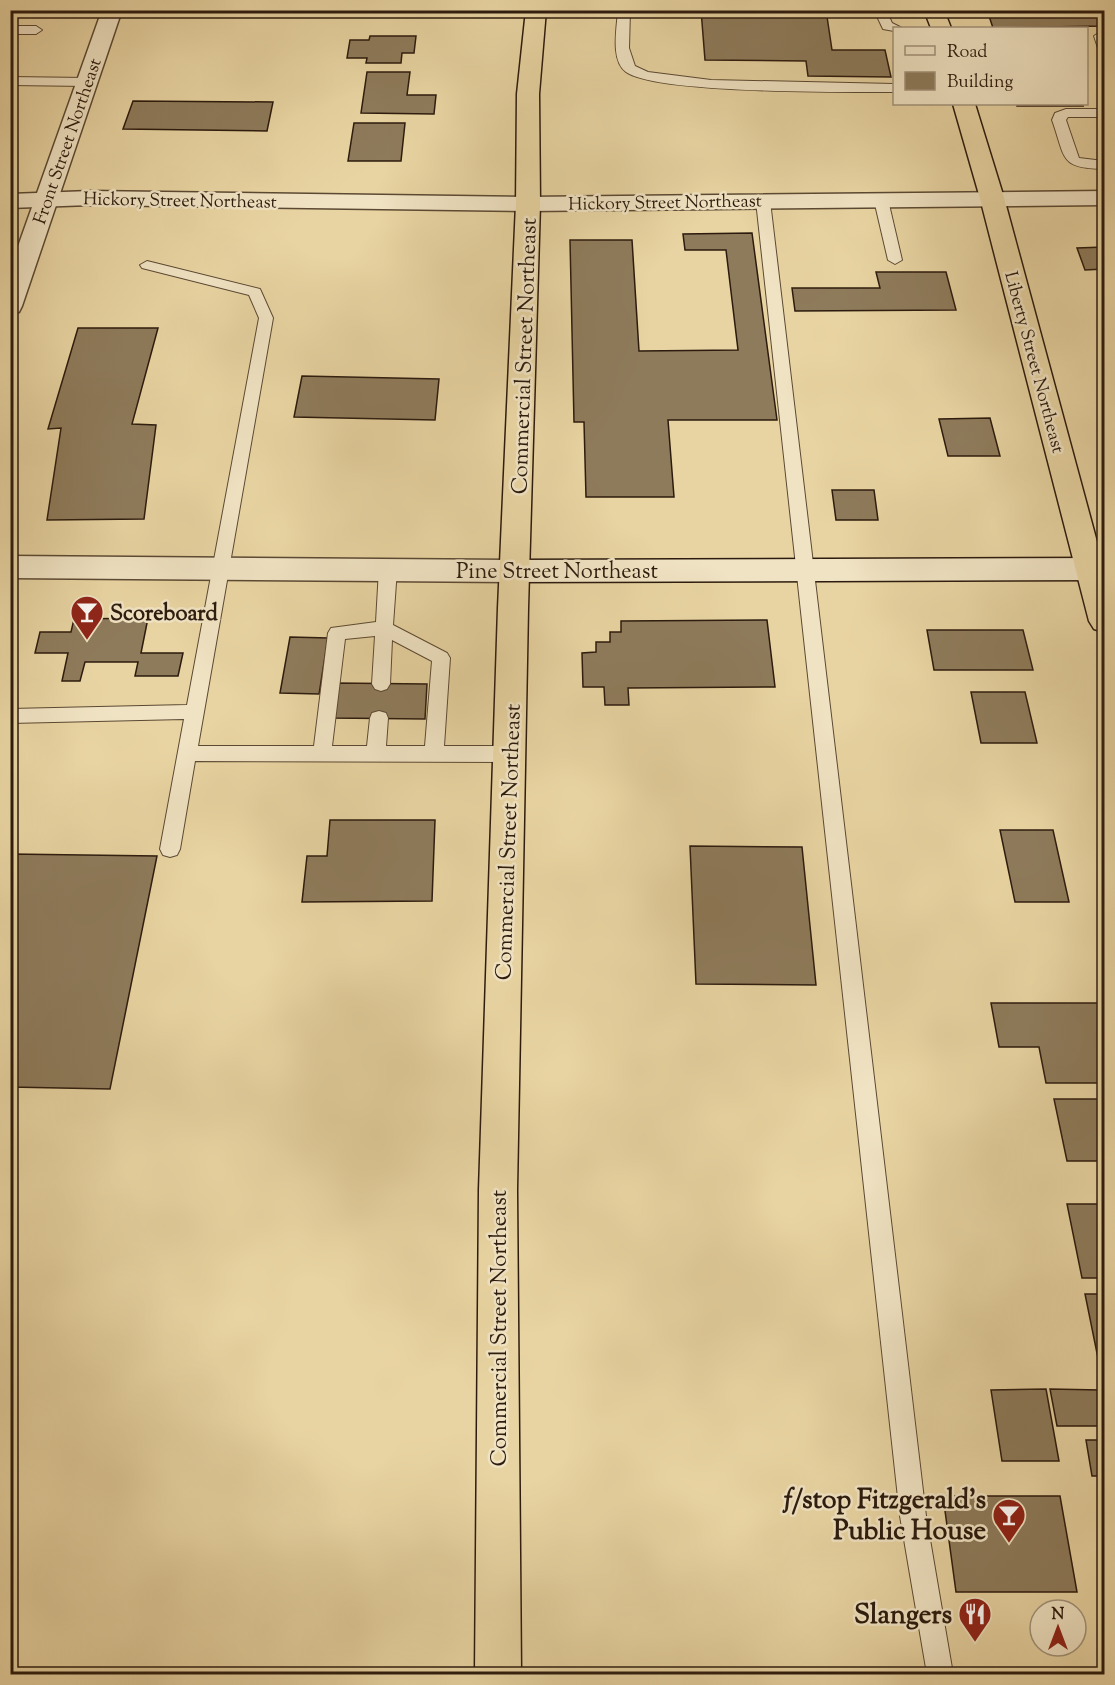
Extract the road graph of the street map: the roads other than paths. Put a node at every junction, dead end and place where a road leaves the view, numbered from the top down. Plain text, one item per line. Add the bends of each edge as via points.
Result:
1 (112, 10) edge
2 (536, 10) edge
3 (624, 10) edge
4 (880, 10) edge
5 (934, 10) edge
6 (893, 27) edge
7 (941, 27) edge
8 (10, 30) edge
9 (36, 30) dead end
10 (10, 81) edge
11 (87, 82) junction
12 (893, 88) edge
13 (964, 105) edge
14 (1104, 113) edge
15 (1104, 165) edge
16 (992, 198) junction
17 (1104, 198) edge
18 (46, 200) junction
19 (880, 200) junction
20 (10, 201) edge
21 (763, 201) junction
22 (528, 204) junction
23 (895, 260) dead end
24 (147, 265) dead end
25 (10, 306) edge
26 (10, 567) edge
27 (220, 567) junction
28 (388, 569) junction
29 (1097, 569) edge
30 (804, 570) junction
31 (515, 571) junction
32 (1104, 621) edge
33 (384, 628) junction
34 (381, 684) dead end
35 (195, 712) junction
36 (10, 716) edge
37 (379, 718) dead end
38 (434, 753) junction
39 (187, 754) junction
40 (321, 754) junction
41 (376, 754) junction
42 (510, 754) junction
43 (170, 849) dead end
44 (498, 1674) edge
45 (940, 1674) edge

1 - 11 street, Front Street Northeast
2 - 22 highway, Commercial Street Northeast via 528,94
3 - 12 lane via 623,57 631,70 642,77 709,83
4 - 6 lane via 886,26
5 - 7 highway
8 - 9 lane
10 - 11 lane
11 - 18 street, Front Street Northeast
13 - 16 highway, Liberty Street Northeast
14 - 15 lane via 1066,113 1059,120 1073,160
16 - 17 street, Hickory Street Northeast
16 - 19 street, Hickory Street Northeast
16 - 29 highway, Liberty Street Northeast
18 - 20 street, Hickory Street Northeast
18 - 22 street, Hickory Street Northeast
18 - 25 street, Front Street Northeast
19 - 21 street, Hickory Street Northeast
19 - 23 lane
21 - 22 street, Hickory Street Northeast
21 - 30 lane
22 - 31 highway, Commercial Street Northeast
24 - 27 lane via 255,292 266,318
26 - 27 street, Pine Street Northeast
27 - 28 street, Pine Street Northeast
27 - 35 lane
28 - 31 street, Pine Street Northeast
28 - 33 lane
29 - 30 street, Pine Street Northeast
29 - 32 highway, Liberty Street Northeast
30 - 31 street, Pine Street Northeast
30 - 45 lane via 913,1516
31 - 42 highway, Commercial Street Northeast
33 - 34 lane
33 - 38 lane via 441,658
33 - 40 lane via 337,633
35 - 36 lane
35 - 39 lane
37 - 41 lane
38 - 41 lane
38 - 42 lane
39 - 40 lane
39 - 43 lane
40 - 41 lane
42 - 44 highway, Commercial Street Northeast via 498,1190

